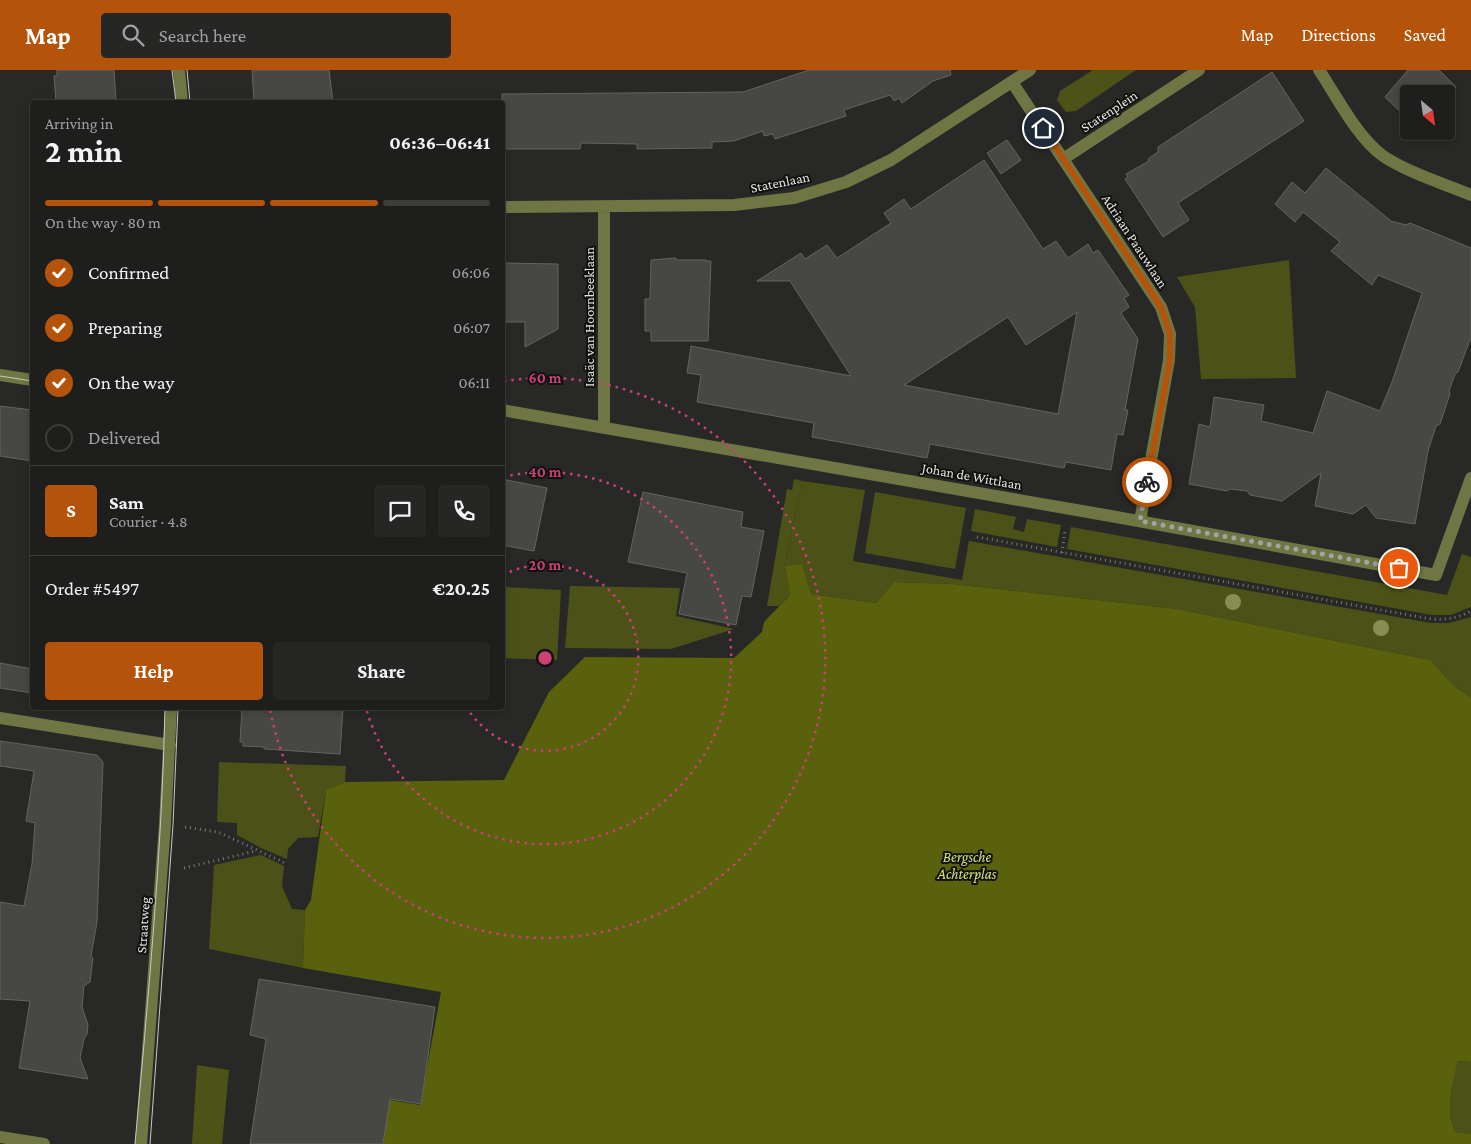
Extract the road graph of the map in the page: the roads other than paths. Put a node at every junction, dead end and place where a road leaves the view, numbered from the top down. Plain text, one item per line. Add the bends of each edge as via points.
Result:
1 (179, 70) edge
2 (1030, 70) edge
3 (1199, 70) edge
4 (1320, 70) edge
5 (1012, 82) junction
6 (182, 100) edge
7 (1063, 159) junction
8 (1471, 194) edge
9 (505, 207) edge
10 (604, 207) junction
11 (0, 375) edge
12 (30, 380) edge
13 (505, 410) edge
14 (604, 427) junction
15 (1471, 478) edge
16 (1140, 521) junction
17 (171, 710) edge
18 (0, 718) edge
19 (170, 745) junction
20 (0, 1137) edge
21 (44, 1144) edge
22 (141, 1144) edge

1 - 6 street
2 - 5 street, Statenlaan
3 - 7 street, Statenplein
4 - 8 street via 1361,134 1383,155 1408,169
5 - 7 street
5 - 10 street, Statenlaan via 891,160 846,182 794,198 734,205
7 - 16 street, Adriaan Paauwlaan via 1161,307 1170,334 1170,360
9 - 10 street, Statenlaan
10 - 14 street, Isaäc van Hoornbeeklaan
11 - 12 street
13 - 14 street, Johan de Wittlaan
14 - 16 street, Johan de Wittlaan
15 - 16 street, Johan de Wittlaan via 1436,575
17 - 19 street, Straatweg
18 - 19 street
19 - 22 street, Straatweg
20 - 21 street

